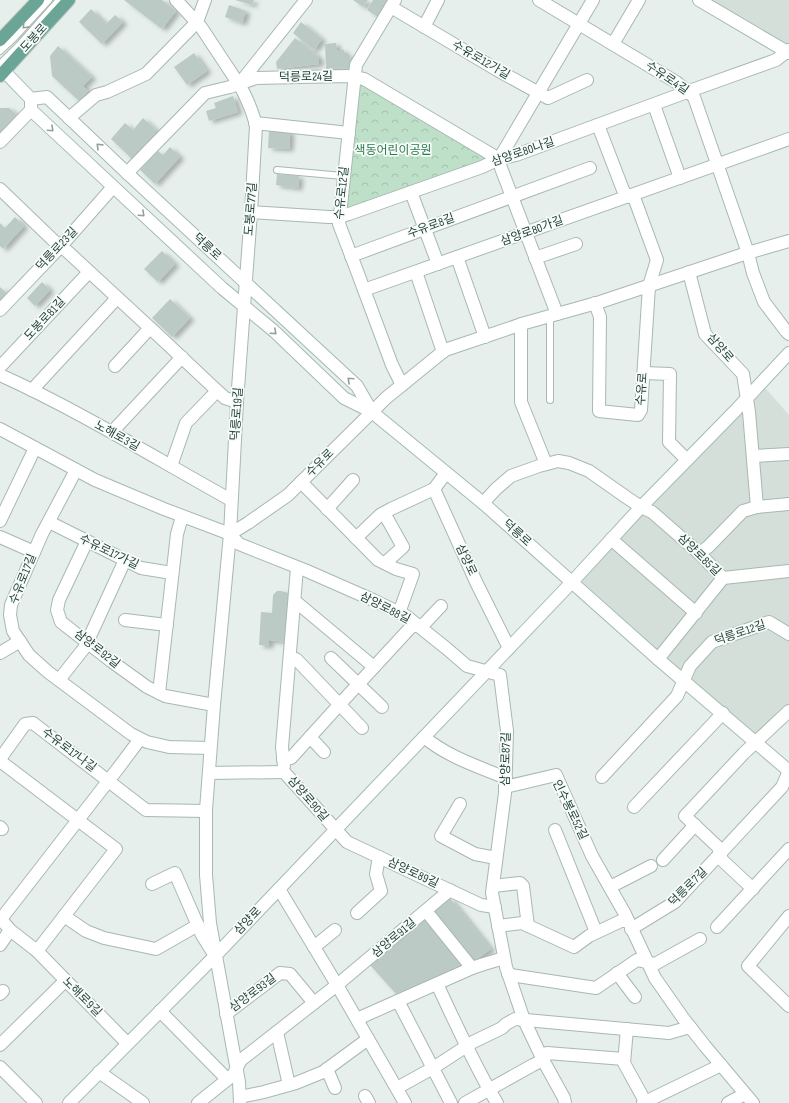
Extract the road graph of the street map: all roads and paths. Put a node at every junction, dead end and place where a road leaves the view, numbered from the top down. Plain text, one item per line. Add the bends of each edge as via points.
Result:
1 (38, 0) edge
2 (49, 0) edge
3 (59, 0) edge
4 (69, 0) edge
5 (176, 0) edge
6 (205, 0) edge
7 (306, 0) edge
8 (438, 0) edge
9 (540, 0) edge
10 (593, 0) edge
11 (639, 0) edge
12 (699, 0) edge
13 (393, 4) edge
14 (197, 22) junction
15 (579, 23) junction
16 (424, 27) junction
17 (0, 40) edge
18 (613, 44) junction
19 (0, 51) edge
20 (788, 52) edge
21 (1, 70) edge
22 (355, 77) junction
23 (588, 80) dead end
24 (239, 83) junction
25 (688, 92) junction
26 (538, 93) junction
27 (31, 104) junction
28 (654, 105) junction
29 (69, 118) junction
30 (255, 123) junction
31 (598, 125) junction
32 (349, 133) junction
33 (789, 138) edge
34 (0, 142) edge
35 (499, 159) junction
36 (718, 164) junction
37 (590, 168) dead end
38 (277, 170) dead end
39 (127, 173) junction
40 (344, 176) junction
41 (680, 178) junction
42 (113, 187) junction
43 (1, 191) edge
44 (411, 192) junction
45 (629, 196) junction
46 (512, 197) junction
47 (251, 212) junction
48 (339, 217) junction
49 (424, 229) junction
50 (526, 233) junction
51 (789, 241) edge
52 (576, 244) dead end
53 (61, 246) junction
54 (748, 253) junction
55 (351, 256) junction
56 (457, 257) junction
57 (535, 258) junction
58 (438, 264) junction
59 (89, 272) junction
60 (416, 272) junction
61 (689, 272) junction
62 (649, 286) junction
63 (364, 290) junction
64 (245, 294) junction
65 (118, 298) junction
66 (595, 303) junction
67 (0, 310) edge
68 (553, 315) junction
69 (521, 324) junction
70 (150, 328) junction
71 (789, 334) edge
72 (485, 337) junction
73 (443, 352) junction
74 (789, 353) edge
75 (182, 357) junction
76 (0, 366) edge
77 (115, 366) dead end
78 (644, 373) junction
79 (0, 375) edge
80 (402, 385) junction
81 (32, 390) junction
82 (217, 391) junction
83 (746, 399) junction
84 (550, 400) dead end
85 (237, 402) junction
86 (372, 412) junction
87 (0, 429) edge
88 (112, 432) junction
89 (35, 448) junction
90 (789, 454) edge
91 (753, 456) junction
92 (687, 460) junction
93 (546, 464) junction
94 (171, 466) junction
95 (76, 470) junction
96 (446, 473) junction
97 (353, 480) dead end
98 (301, 482) junction
99 (434, 489) junction
100 (232, 500) junction
101 (483, 503) junction
102 (789, 504) edge
103 (641, 506) junction
104 (757, 507) junction
105 (327, 510) junction
106 (384, 513) junction
107 (182, 517) junction
108 (0, 521) edge
109 (49, 522) junction
110 (230, 534) junction
111 (0, 537) edge
112 (356, 538) junction
113 (611, 539) junction
114 (88, 541) junction
115 (34, 552) junction
116 (699, 553) junction
117 (125, 560) junction
118 (385, 563) junction
119 (297, 568) junction
120 (789, 571) edge
121 (172, 573) junction
122 (723, 578) junction
123 (572, 582) junction
124 (295, 601) junction
125 (6, 605) edge
126 (440, 606) dead end
127 (399, 612) junction
128 (696, 613) junction
129 (125, 620) dead end
130 (167, 625) junction
131 (418, 625) junction
132 (789, 634) edge
133 (20, 641) junction
134 (87, 642) junction
135 (509, 648) junction
136 (0, 653) edge
137 (331, 658) dead end
138 (290, 659) junction
139 (658, 659) junction
140 (374, 667) junction
141 (486, 671) junction
142 (59, 680) junction
143 (684, 681) junction
144 (358, 684) junction
145 (159, 693) junction
146 (214, 705) junction
147 (339, 705) junction
148 (382, 707) dead end
149 (789, 711) edge
150 (723, 713) junction
151 (362, 728) dead end
152 (310, 737) junction
153 (424, 737) junction
154 (140, 739) junction
155 (756, 742) junction
156 (210, 748) junction
157 (324, 752) dead end
158 (0, 760) edge
159 (284, 765) junction
160 (789, 771) edge
161 (208, 774) junction
162 (602, 777) dead end
163 (109, 780) junction
164 (506, 782) junction
165 (460, 804) dead end
166 (634, 807) dead end
167 (206, 811) junction
168 (77, 820) junction
169 (695, 825) junction
170 (335, 830) junction
171 (555, 830) dead end
172 (789, 849) edge
173 (720, 853) junction
174 (379, 857) junction
175 (496, 858) junction
176 (662, 860) dead end
177 (651, 866) dead end
178 (152, 884) dead end
179 (493, 886) junction
180 (610, 887) junction
181 (279, 889) junction
182 (753, 889) junction
183 (450, 890) junction
184 (495, 907) junction
185 (426, 911) junction
186 (357, 913) dead end
187 (64, 916) junction
188 (1, 918) edge
189 (788, 920) edge
190 (198, 925) junction
191 (630, 925) junction
192 (498, 926) junction
193 (528, 926) junction
194 (717, 927) dead end
195 (10, 930) junction
196 (335, 930) dead end
197 (596, 932) junction
198 (700, 939) dead end
199 (0, 945) edge
200 (314, 947) junction
201 (37, 951) junction
202 (215, 956) junction
203 (504, 958) junction
204 (647, 962) junction
205 (472, 968) junction
206 (617, 973) junction
207 (508, 974) junction
208 (65, 981) junction
209 (437, 984) junction
210 (337, 985) junction
211 (635, 997) dead end
212 (398, 1002) junction
213 (314, 1003) junction
214 (789, 1006) edge
215 (160, 1011) junction
216 (226, 1014) junction
217 (357, 1019) junction
218 (524, 1020) junction
219 (690, 1027) junction
220 (627, 1029) junction
221 (277, 1032) junction
222 (368, 1039) junction
223 (2, 1040) edge
224 (127, 1044) junction
225 (467, 1046) junction
226 (624, 1059) junction
227 (543, 1060) junction
228 (721, 1065) junction
229 (0, 1067) edge
230 (236, 1067) junction
231 (432, 1068) junction
232 (327, 1069) junction
233 (99, 1072) junction
234 (227, 1079) junction
235 (289, 1085) junction
236 (335, 1088) dead end
237 (397, 1088) junction
238 (489, 1089) junction
239 (745, 1094) junction
240 (240, 1100) edge
241 (75, 1101) edge
242 (36, 1103) edge
243 (144, 1103) edge
244 (198, 1103) edge
245 (405, 1103) edge
246 (451, 1103) edge
247 (465, 1103) edge
248 (497, 1103) edge
249 (565, 1103) edge
250 (645, 1103) edge
251 (728, 1103) edge
252 (753, 1103) edge

1 - 17 main road, 도봉로
2 -> 19 lane
3 - 21 lane via 20,43
4 - 21 main road, 도봉로
5 - 14 street, 도봉로77길
6 - 14 street
7 - 24 street
8 - 16 street
9 - 15 street, 수유로4길
10 - 15 street
11 - 18 street
12 - 20 street
13 - 16 street, 수유로12가길
13 - 22 street, 수유로12길 via 356,65
14 - 24 street, 도봉로77길
14 - 29 street via 146,74 96,95
15 - 18 street, 수유로4길
15 - 26 street
16 - 26 street, 수유로12가길
18 - 25 street, 수유로4길
20 - 25 street, 삼양로80나길 via 776,60
21 - 27 street, 덕릉로
22 - 24 street, 덕릉로24길 via 256,78
22 - 32 street, 수유로12길
22 - 35 street, 덕릉로24길 via 364,79
23 - 26 street via 548,98
24 - 30 street, 도봉로77길
24 - 39 street, 덕릉로24길 via 205,93
25 - 28 street, 삼양로80나길
25 - 36 street, 수유로4길 via 694,97
26 - 35 street
27 - 29 street, 덕릉로 via 47,97
27 - 34 street
27 -> 42 street, 덕릉로
28 - 31 street, 삼양로80나길
28 - 41 street
39 -> 29 street, 덕릉로
30 - 32 street
30 - 47 street, 도봉로77길
31 - 35 street, 삼양로80나길 via 516,156
31 - 45 street via 623,190
32 - 40 street, 수유로12길
33 - 36 street, 삼양로80가길
35 - 44 street, 삼양로80나길
35 - 46 street
36 - 41 street, 삼양로80가길
36 - 54 street, 수유로4길
37 - 46 street, 수유로8길
38 - 40 lane
39 - 64 street, 덕릉로
40 - 48 street, 수유로12길
41 - 45 street, 삼양로80가길
42 - 53 street, 덕릉로23길
42 -> 64 street, 덕릉로 via 222,288
43 - 53 street
44 - 48 street, 삼양로80나길
44 - 49 street
45 - 50 street, 삼양로80가길
45 - 62 street, 수유로 via 635,200 657,260
46 - 49 street, 수유로8길
46 - 50 street
47 - 48 street, 삼양로80나길
47 - 64 street, 도봉로77길
48 - 55 street, 수유로12길 via 338,224
49 - 55 street, 수유로8길
49 - 58 street
50 - 56 street, 삼양로80가길
50 - 57 street
51 - 54 street, 수유로
52 - 57 street
53 - 59 street
53 - 67 street, 덕릉로23길
54 - 61 street, 수유로
54 - 71 street via 764,302
55 - 63 street, 수유로12길
56 - 58 street, 삼양로80가길
56 - 72 street
57 - 68 street
58 - 60 street, 삼양로80가길
59 - 65 street
59 - 76 street, 도봉로81길
60 - 63 street, 삼양로80가길
60 - 73 street
61 - 62 street, 수유로
61 - 83 street, 삼양로 via 705,334 743,374
62 - 66 street, 수유로
62 - 78 street, 수유로
63 - 80 street, 수유로12길
64 - 85 street, 덕릉로19길
86 -> 64 street, 덕릉로 via 357,386
64 -> 86 street, 덕릉로 via 274,332 344,398
65 - 70 street
65 - 81 street
66 - 68 street, 수유로
66 - 78 street, 수유로 via 600,317 599,412 638,415 641,410
68 - 69 street, 수유로
68 - 84 lane
69 - 72 street, 수유로
69 - 93 street via 521,402
70 - 75 street
70 - 77 street
72 - 73 street, 수유로
73 - 80 street, 수유로
74 - 83 street, 삼양로
75 - 82 street
75 - 88 street
78 - 92 street via 670,374 669,442
79 - 81 street, 노해로3길
80 - 86 street, 수유로
81 - 88 street, 노해로3길
82 - 85 street via 225,398
82 - 94 street via 186,424
83 - 91 street, 삼양로
83 - 92 street, 삼양로
85 - 100 street, 덕릉로19길
86 - 96 street, 덕릉로
86 - 98 street, 수유로
87 - 89 street
88 - 94 street, 노해로3길
89 - 95 street
89 - 108 street
90 - 91 street
91 - 104 street, 삼양로
92 - 103 street, 삼양로
93 - 101 street via 511,476
93 - 103 street via 558,461 589,471
94 - 100 street, 노해로3길
95 - 107 street
95 - 109 street, 수유로17길
96 - 99 street
96 - 101 street, 덕릉로
97 - 105 street
98 - 105 street
98 - 110 street, 수유로 via 288,495
99 - 106 street
99 - 135 street, 삼양로
100 - 110 street, 덕릉로19길
101 - 123 street, 덕릉로
102 - 104 street
103 - 113 street, 삼양로
103 - 116 street, 삼양로85길 via 652,512
104 - 116 street via 743,511
105 - 112 street
106 - 112 street
106 - 118 street via 403,547
107 - 110 street
107 - 121 street
109 - 114 street, 수유로17가길
109 - 115 street, 수유로17길
110 - 119 street, 삼양로88길 via 239,544
110 - 146 street
111 - 115 street
112 - 118 street via 378,560
113 - 123 street, 삼양로
113 - 128 street
114 - 117 street, 수유로17가길
114 - 134 street, 삼양로92길 via 59,600 57,610 61,622
115 - 125 street, 수유로17길 via 17,591
116 - 122 street, 삼양로85길
117 - 121 street, 수유로17가길 via 141,568
117 - 134 street
118 - 127 street via 413,574
119 - 124 street
119 - 127 street, 삼양로88길
120 - 122 street, 삼양로85길
121 - 130 street
122 - 128 street
123 - 135 street, 삼양로
123 - 139 street, 덕릉로
124 - 138 street
124 - 140 street
125 - 133 street, 수유로17길 via 13,632
126 - 131 street via 424,624
127 - 131 street, 삼양로88길
128 - 139 street
129 - 130 street
130 - 145 street
131 - 140 street via 411,627
131 - 141 street, 삼양로88길 via 467,666
132 - 143 street, 덕릉로12길 via 769,622 712,642 690,666
133 - 136 street
133 - 142 street, 수유로17길 via 29,655
134 - 142 street
134 - 145 street, 삼양로92길 via 147,687
135 - 141 street, 삼양로
137 - 144 street
138 - 147 street via 296,659
138 - 159 street via 282,747
139 - 143 street, 덕릉로
140 - 144 street
141 - 153 street, 삼양로
141 - 164 street, 삼양로87길 via 500,674 507,731
142 - 154 street, 수유로17길
143 - 150 street, 덕릉로
143 - 162 street via 677,696
144 - 147 street
144 - 148 street
145 - 146 street, 삼양로92길
146 - 156 street
147 - 151 street
147 - 152 street
149 - 155 street
150 - 155 street, 덕릉로
150 - 166 street
152 - 157 street
152 - 159 street
153 - 164 street via 448,754
153 - 170 street, 삼양로
154 - 156 street, 수유로17길 via 169,747
154 - 163 street, 수유로17나길
155 - 160 street, 덕릉로
155 - 169 street via 685,816
156 - 161 street
158 - 163 street, 수유로17나길 via 25,724 33,723
158 - 168 street, 수유로17나길
159 - 161 street, 삼양로90길
159 - 170 street, 삼양로90길
160 - 173 street, 덕릉로7길 via 782,787
161 - 167 street
163 - 167 street via 146,810
163 - 168 street, 수유로17나길
164 - 175 street, 삼양로87길
164 - 180 street, 인수봉로52길 via 556,776 592,856
165 - 175 street via 442,836 475,854
167 - 202 street via 206,875
168 - 187 street, 수유로17나길 via 116,849
168 - 188 street, 수유로17나길
169 - 173 street via 718,847
169 - 176 street
170 - 174 street, 삼양로89길 via 347,842
170 - 181 street, 삼양로
171 - 197 street
172 - 182 street
173 - 182 street via 722,860
173 - 191 street, 덕릉로7길 via 675,902
174 - 183 street, 삼양로89길
174 - 186 street via 376,874 381,891
175 - 179 street, 삼양로87길
177 - 180 street
178 - 190 street via 175,873
179 - 184 street, 삼양로87길
179 - 193 street via 520,883 523,886
180 - 191 street, 인수봉로52길
181 - 200 street
181 - 202 street, 삼양로
182 - 194 street
183 - 184 street, 삼양로89길 via 481,905
183 - 185 street, 삼양로91길
184 - 192 street, 삼양로87길
185 - 205 street
185 - 210 street, 삼양로91길
187 - 190 street via 86,931 104,938 156,949
187 - 201 street
188 - 195 street, 노해로9길
189 - 214 street via 748,966
190 - 202 street
191 - 197 street via 621,921
191 - 204 street, 인수봉로52길
192 - 193 street via 522,923
192 - 203 street, 삼양로87길
193 - 197 street via 574,948
195 - 199 street
195 - 201 street, 노해로9길
196 - 200 street
198 - 204 street via 655,964
200 - 210 street
201 - 208 street, 노해로9길
202 - 215 street, 삼양로
202 - 216 street, 삼양로93길
203 - 205 street
203 - 207 street, 삼양로87길
204 - 206 street via 637,960
204 - 219 street, 인수봉로52길 via 655,978
205 - 209 street
206 - 207 street via 596,988
206 - 211 street
207 - 218 street, 삼양로87길
208 - 223 street
208 - 224 street, 노해로9길
209 - 212 street
209 - 225 street
210 - 213 street
210 - 217 street
212 - 217 street
212 - 231 street
213 - 216 street, 삼양로93길 via 290,974 280,973
213 - 221 street
215 - 224 street, 삼양로
215 - 234 street
216 - 230 street, 삼양로93길
217 - 222 street
218 - 220 street
218 - 225 street via 515,1019
218 - 227 street, 삼양로87길
219 - 220 street via 669,1033
219 - 228 street, 인수봉로52길
220 - 226 street
221 - 230 street via 241,1060
221 - 235 street
222 - 232 street, 삼양로93길
222 - 237 street
224 - 233 street, 삼양로
225 - 231 street
225 - 238 street
226 - 227 street via 547,1054
226 - 250 street
227 - 238 street
227 - 249 street, 삼양로87길
228 - 239 street, 인수봉로52길
228 - 250 street
229 - 242 street
230 - 234 street
230 - 240 street, 삼양로93길
231 - 237 street
231 - 246 street
232 - 235 street, 삼양로93길
232 - 236 street
233 - 241 street, 삼양로
233 - 243 street
234 - 244 street
235 - 240 street, 삼양로93길
237 - 245 street
238 - 247 street
238 - 248 street
239 - 251 street
239 - 252 street, 인수봉로52길

